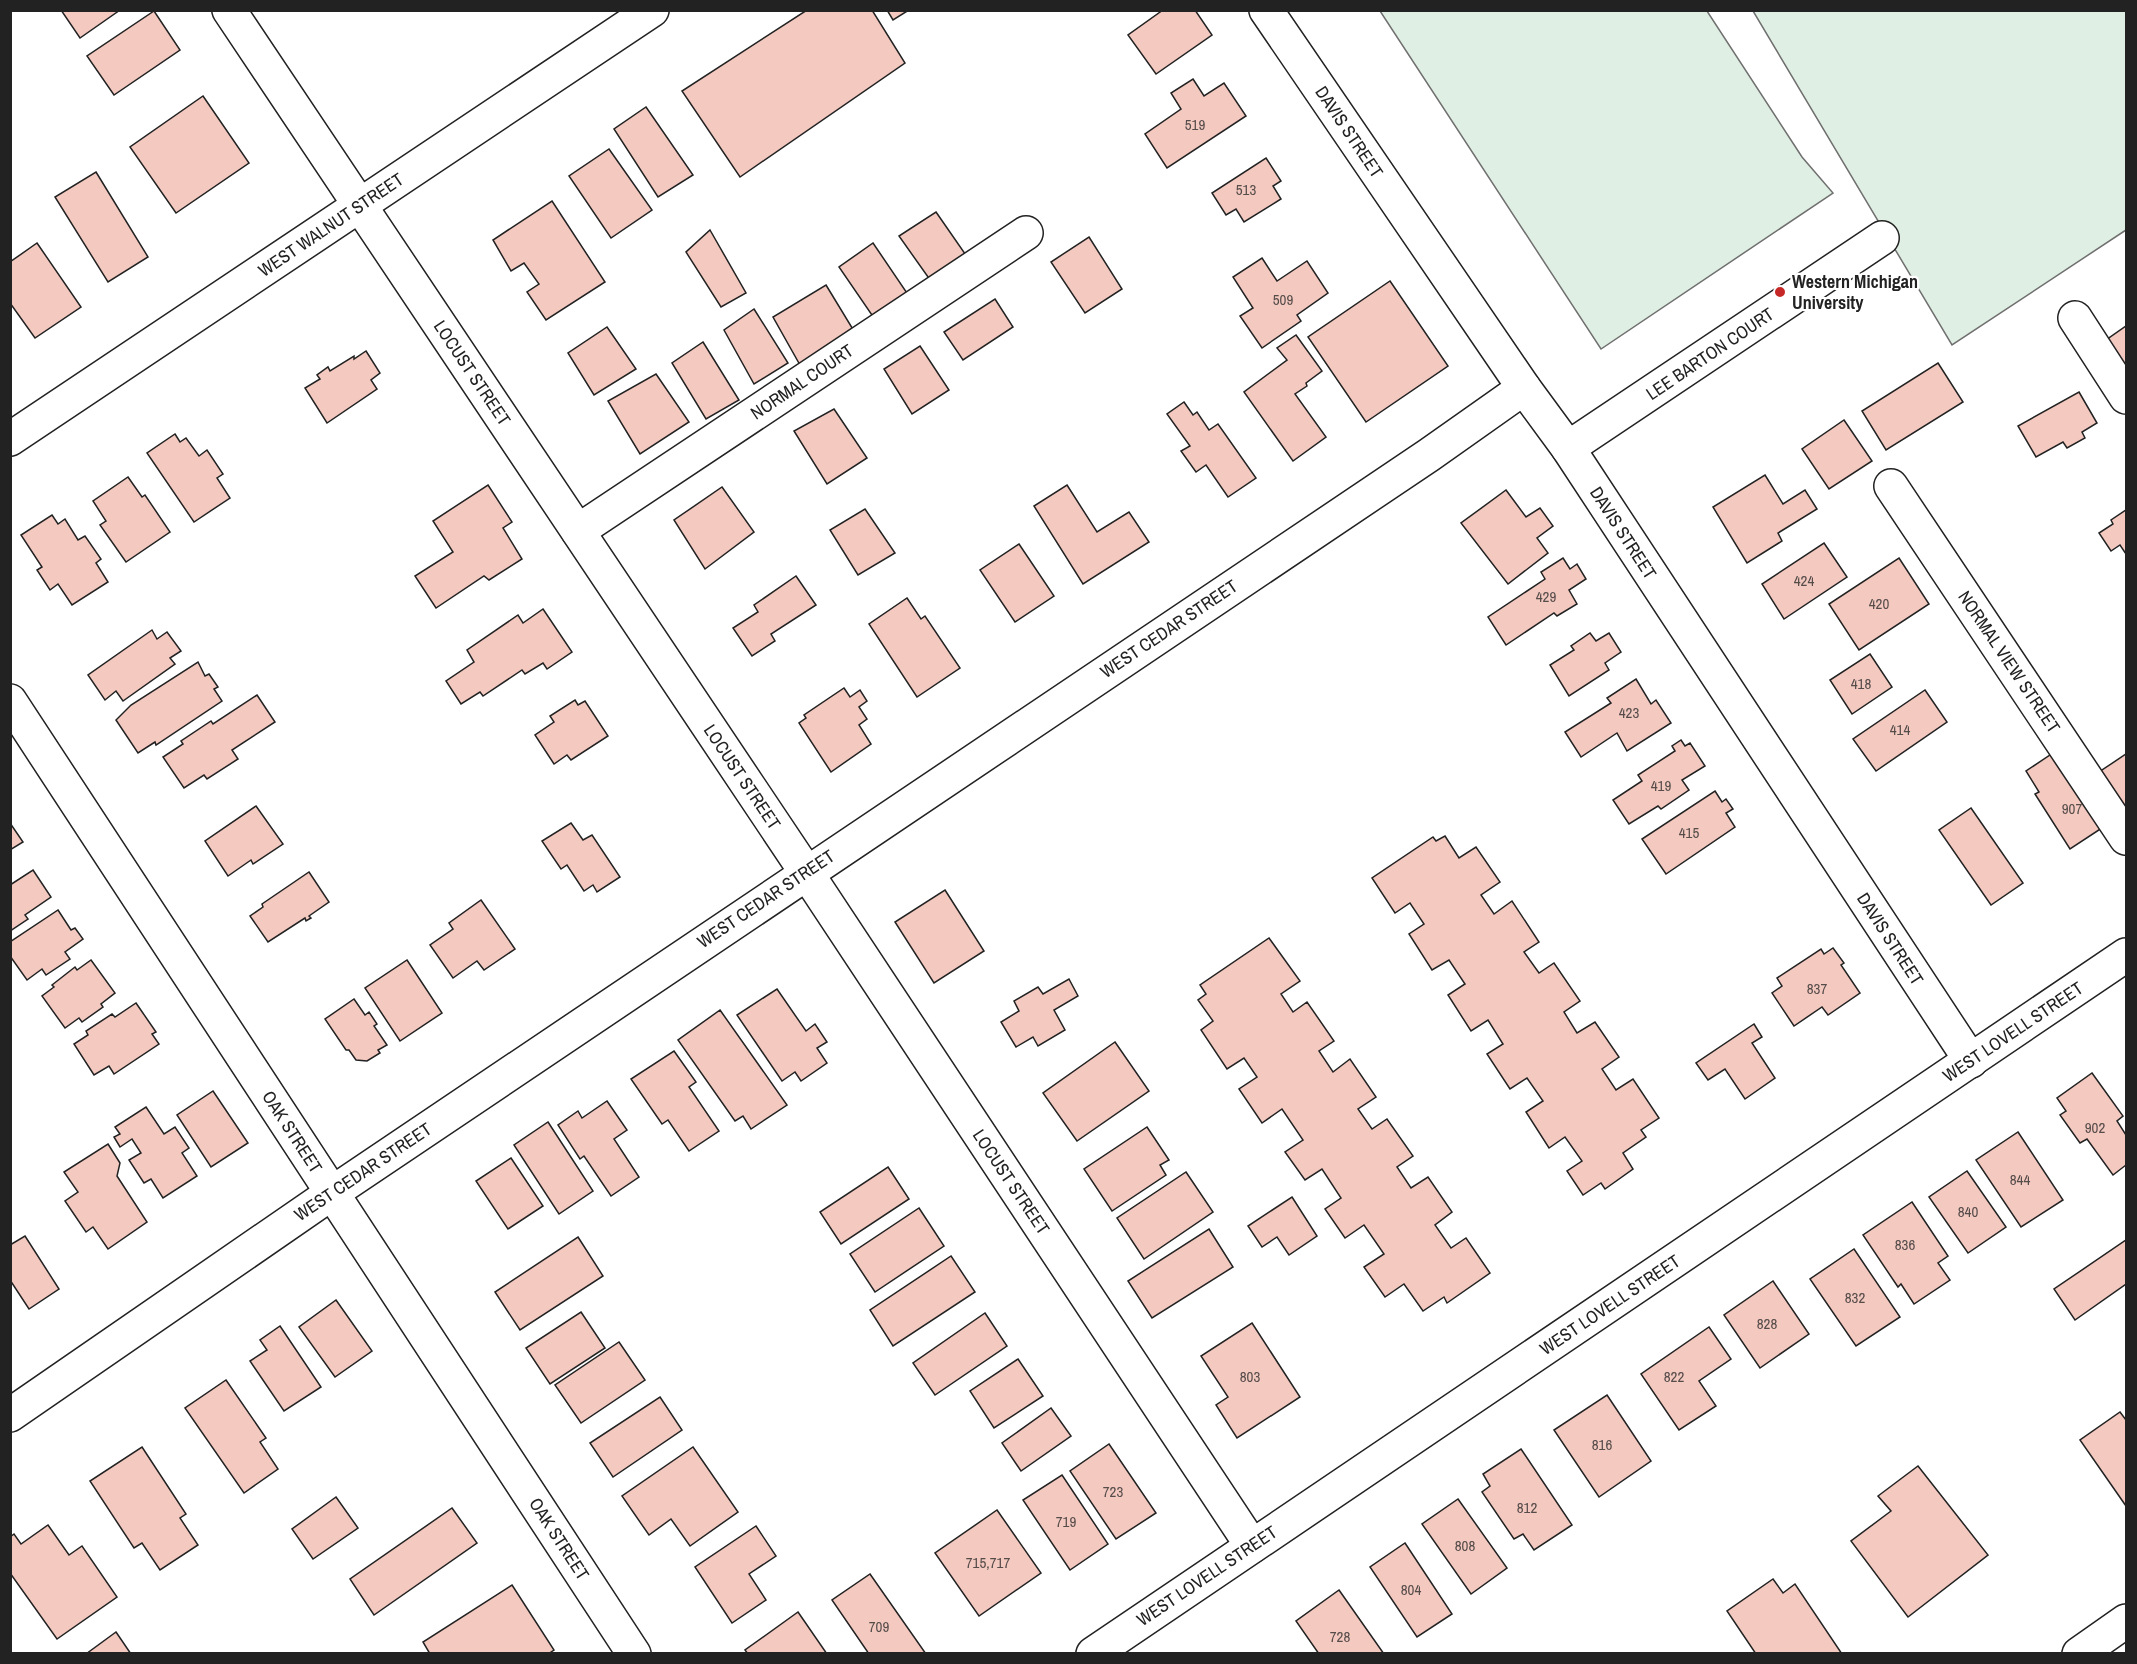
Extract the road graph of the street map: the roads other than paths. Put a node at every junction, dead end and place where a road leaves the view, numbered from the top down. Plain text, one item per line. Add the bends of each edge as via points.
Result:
1 (229, 10) edge
2 (652, 10) edge
3 (1266, 10) edge
4 (360, 206) junction
5 (1026, 233) dead end
6 (1882, 238) dead end
7 (2074, 318) dead end
8 (1524, 388) junction
9 (2127, 397) edge
10 (10, 439) edge
11 (1568, 448) junction
12 (1891, 486) dead end
13 (578, 531) junction
14 (10, 701) edge
15 (2127, 838) edge
16 (806, 872) junction
17 (2127, 955) edge
18 (1971, 1061) junction
19 (332, 1193) junction
20 (10, 1415) edge
21 (1252, 1546) junction
22 (2127, 1621) edge
23 (634, 1653) edge
24 (1093, 1653) edge
25 (2079, 1653) edge

1 - 4 street, LOCUST STREET
2 - 4 street, WEST WALNUT STREET
3 - 8 street, DAVIS STREET
4 - 10 street, WEST WALNUT STREET
4 - 13 street, LOCUST STREET
5 - 13 street, NORMAL COURT
6 - 11 street, LEE BARTON COURT
7 - 9 street
8 - 11 street, DAVIS STREET
8 - 16 street, WEST CEDAR STREET
11 - 18 street, DAVIS STREET
12 - 15 street, NORMAL VIEW STREET
13 - 16 street, LOCUST STREET
14 - 19 street, OAK STREET
16 - 19 street, WEST CEDAR STREET
16 - 21 street, LOCUST STREET
17 - 18 street, WEST LOVELL STREET
18 - 21 street, WEST LOVELL STREET
19 - 20 street, WEST CEDAR STREET
19 - 23 street, OAK STREET
21 - 24 street, WEST LOVELL STREET
22 - 25 street

